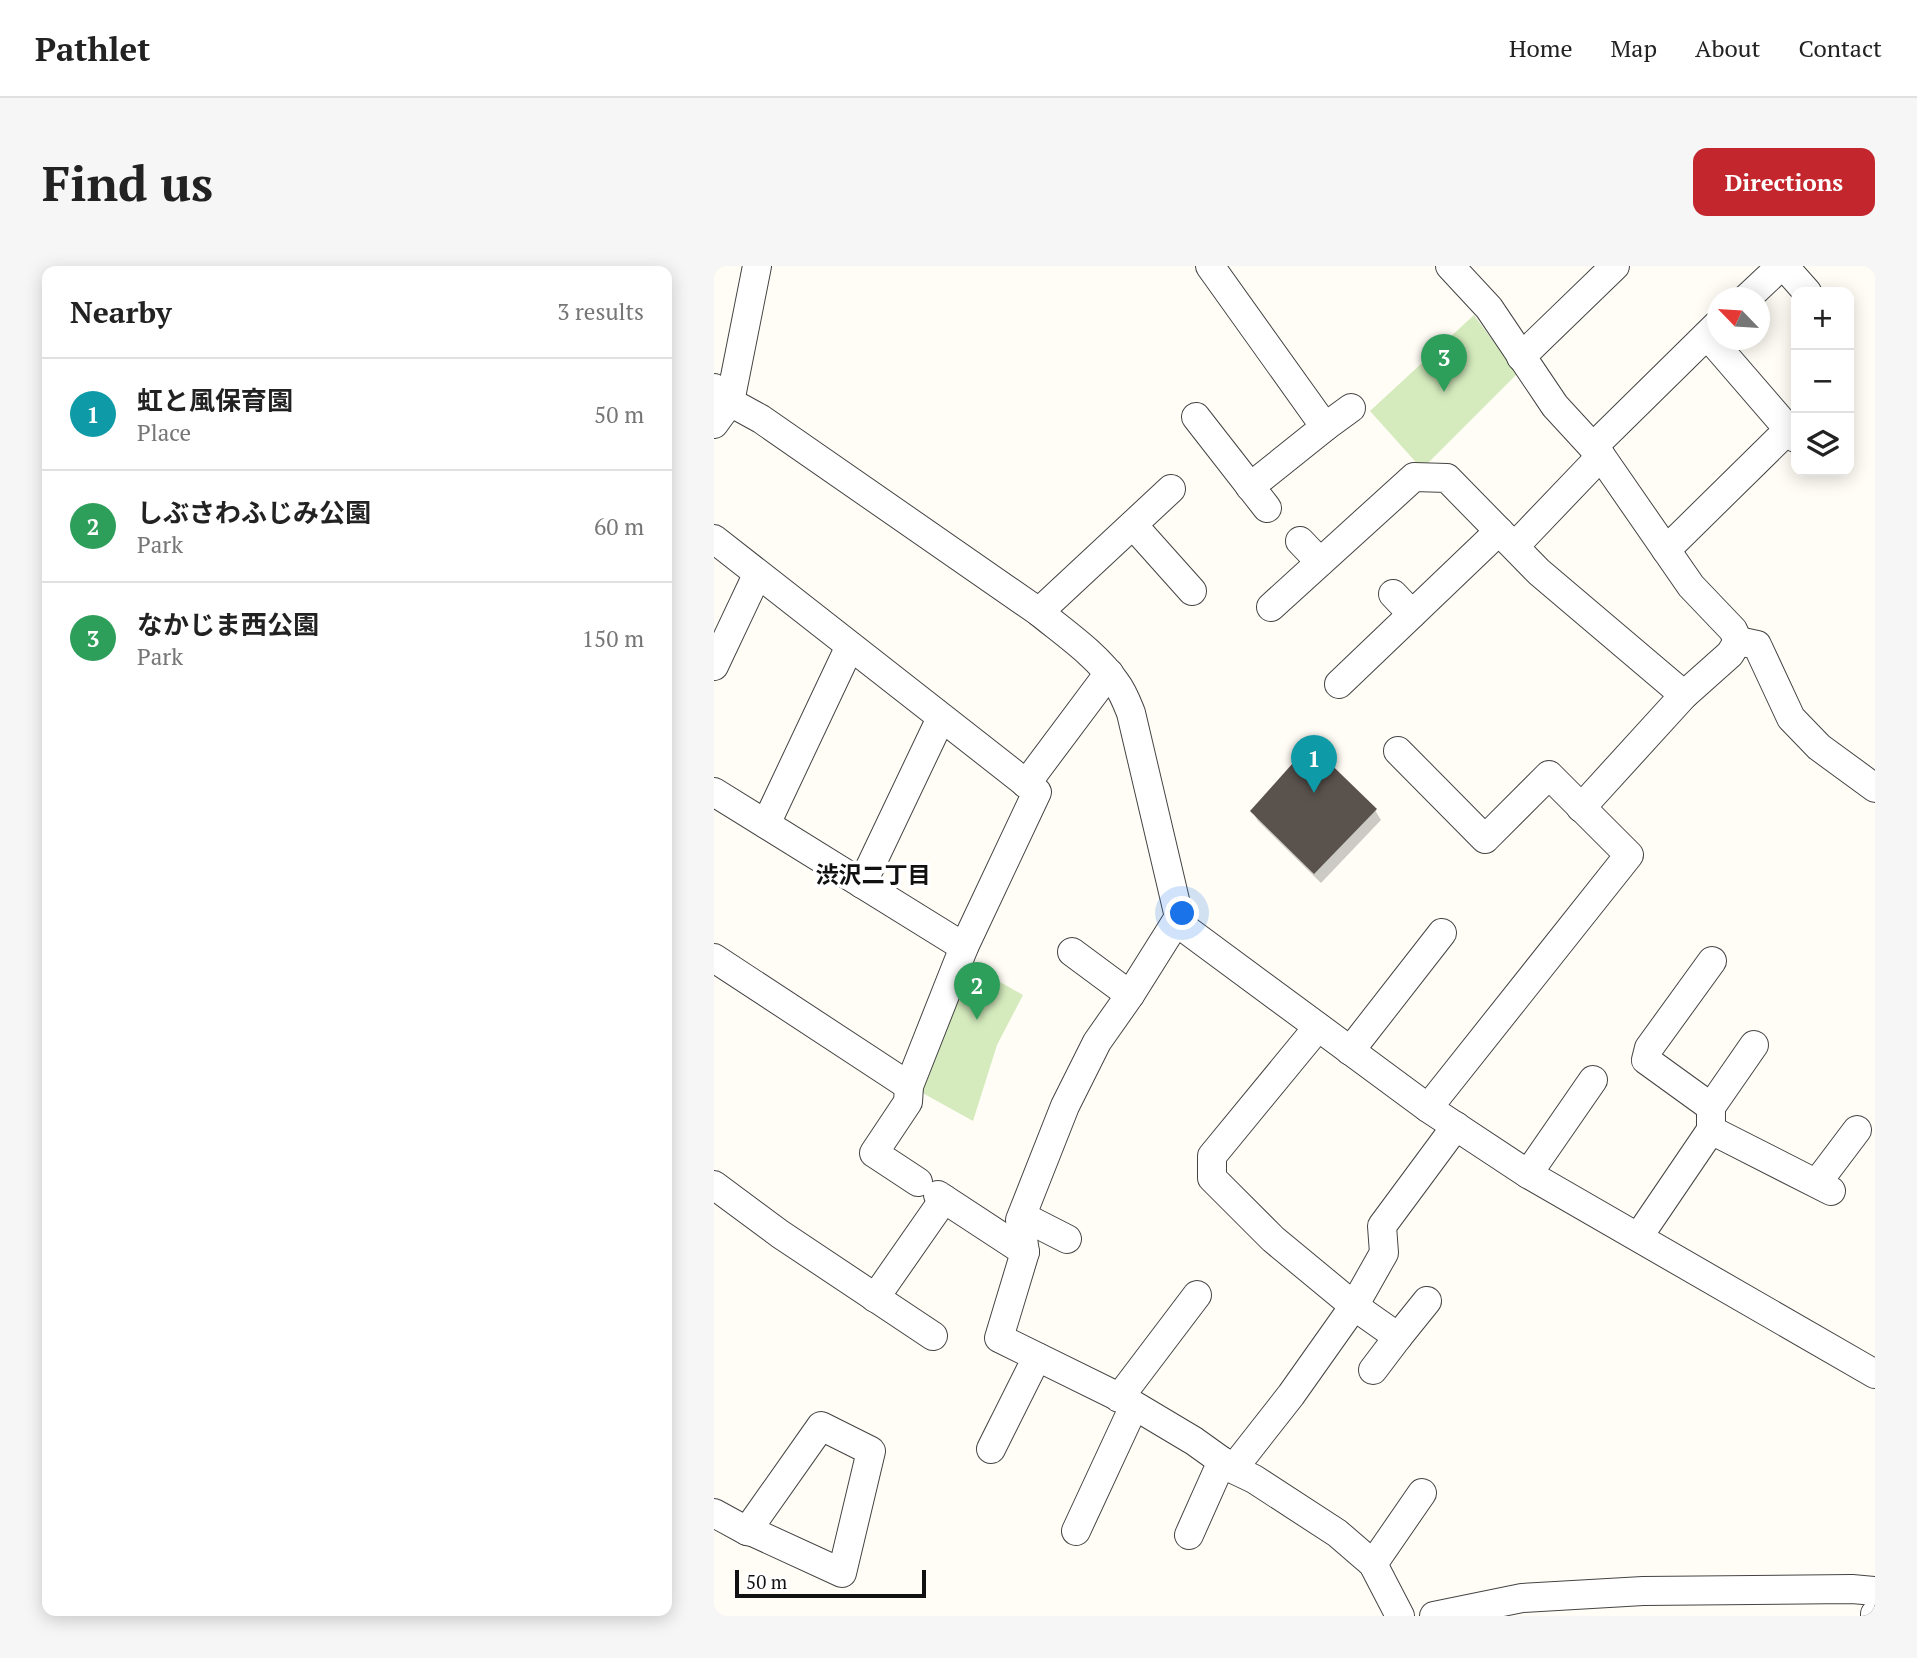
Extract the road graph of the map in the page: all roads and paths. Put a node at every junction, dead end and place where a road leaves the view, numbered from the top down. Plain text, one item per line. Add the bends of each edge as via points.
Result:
1 (757, 266) edge
2 (1210, 266) edge
3 (1450, 266) edge
4 (1782, 266) edge
5 (1607, 269) edge
6 (1759, 287) edge
7 (1802, 287) edge
8 (1707, 335) edge
9 (1728, 350) edge
10 (1521, 357) junction
11 (722, 395) edge
12 (1350, 408) dead end
13 (1196, 417) dead end
14 (714, 425) edge
15 (1325, 427) junction
16 (1791, 432) edge
17 (1791, 434) edge
18 (1597, 452) junction
19 (1171, 489) dead end
20 (1133, 524) junction
21 (1507, 538) junction
22 (714, 539) edge
23 (1300, 541) dead end
24 (1666, 550) junction
25 (1320, 562) junction
26 (757, 575) junction
27 (1192, 592) dead end
28 (1271, 607) dead end
29 (1039, 612) junction
30 (1738, 641) junction
31 (850, 646) junction
32 (714, 666) edge
33 (1109, 673) junction
34 (1339, 684) dead end
35 (1684, 695) junction
36 (941, 718) junction
37 (1398, 751) dead end
38 (1026, 784) junction
39 (1875, 788) edge
40 (714, 792) edge
41 (1581, 808) junction
42 (766, 824) junction
43 (862, 884) junction
44 (1179, 917) junction
45 (1442, 933) dead end
46 (964, 947) junction
47 (1072, 952) dead end
48 (714, 958) edge
49 (1712, 961) dead end
50 (1130, 995) junction
51 (1318, 1027) junction
52 (1754, 1045) dead end
53 (1350, 1051) junction
54 (1593, 1080) dead end
55 (909, 1086) junction
56 (1428, 1108) junction
57 (1711, 1119) junction
58 (1456, 1126) junction
59 (1857, 1130) dead end
60 (1528, 1174) junction
61 (714, 1185) edge
62 (934, 1192) junction
63 (1022, 1216) junction
64 (1639, 1237) junction
65 (1067, 1239) dead end
66 (1025, 1252) junction
67 (1197, 1295) dead end
68 (875, 1298) junction
69 (1427, 1301) dead end
70 (1354, 1306) junction
71 (933, 1336) dead end
72 (1398, 1337) junction
73 (1037, 1357) junction
74 (1373, 1370) dead end
75 (1875, 1374) edge
76 (1126, 1402) junction
77 (991, 1449) dead end
78 (1227, 1465) junction
79 (1422, 1493) dead end
80 (714, 1513) edge
81 (747, 1531) junction
82 (1076, 1531) dead end
83 (1189, 1535) dead end
84 (1373, 1564) junction
85 (1875, 1591) edge
86 (1400, 1616) edge
87 (1434, 1616) edge

1 - 11 street
2 - 15 street
3 - 10 street via 1489,308
4 - 6 street
4 - 7 street
5 - 10 street
8 - 18 street
9 - 16 street
10 - 18 street via 1555,406
11 - 14 street
11 - 29 street
12 - 15 street
13 - 15 street via 1259,497
17 - 24 street
18 - 21 street
18 - 24 street
19 - 20 street
20 - 27 street
20 - 29 street
21 - 25 street via 1447,478 1414,477
21 - 34 street via 1402,604
21 - 35 street via 1539,572
22 - 26 street
23 - 25 street
24 - 30 street
25 - 28 street
26 - 31 street
26 - 32 street
29 - 33 street
30 - 35 street via 1730,654
30 - 39 street via 1757,645 1791,718 1819,747
31 - 36 street
31 - 42 street
33 - 38 street
33 - 44 street via 1131,713
35 - 41 street
36 - 38 street
36 - 43 street
37 - 41 street via 1485,839 1549,775
38 - 46 street via 1037,792
40 - 42 street
41 - 56 street via 1629,855
42 - 43 street
43 - 46 street
44 - 50 street
44 - 51 street via 1187,930
45 - 53 street
46 - 55 street
47 - 50 street
48 - 55 street
49 - 57 street via 1648,1048 1646,1060
50 - 63 street via 1091,1052 1065,1105
51 - 53 street
51 - 70 street via 1212,1156 1212,1178 1273,1239
52 - 57 street
53 - 56 street
54 - 60 street
55 - 62 street via 908,1102 874,1153
56 - 58 street
57 - 59 street via 1824,1187
57 - 64 street
58 - 60 street
58 - 70 street via 1382,1226 1384,1253
60 - 64 street
61 - 68 street
62 - 66 street
62 - 68 street
63 - 65 street
63 - 66 street
64 - 75 street
66 - 73 street via 999,1338
67 - 76 street
68 - 71 street
69 - 72 street
70 - 72 street
70 - 78 street via 1291,1395
72 - 74 street
73 - 76 street
73 - 77 street
76 - 78 street
76 - 82 street
78 - 83 street
78 - 84 street via 1336,1533
79 - 84 street
80 - 81 street
81 - 81 street via 842,1573 871,1451 821,1426
84 - 86 street
85 - 87 street via 1643,1591 1522,1598

